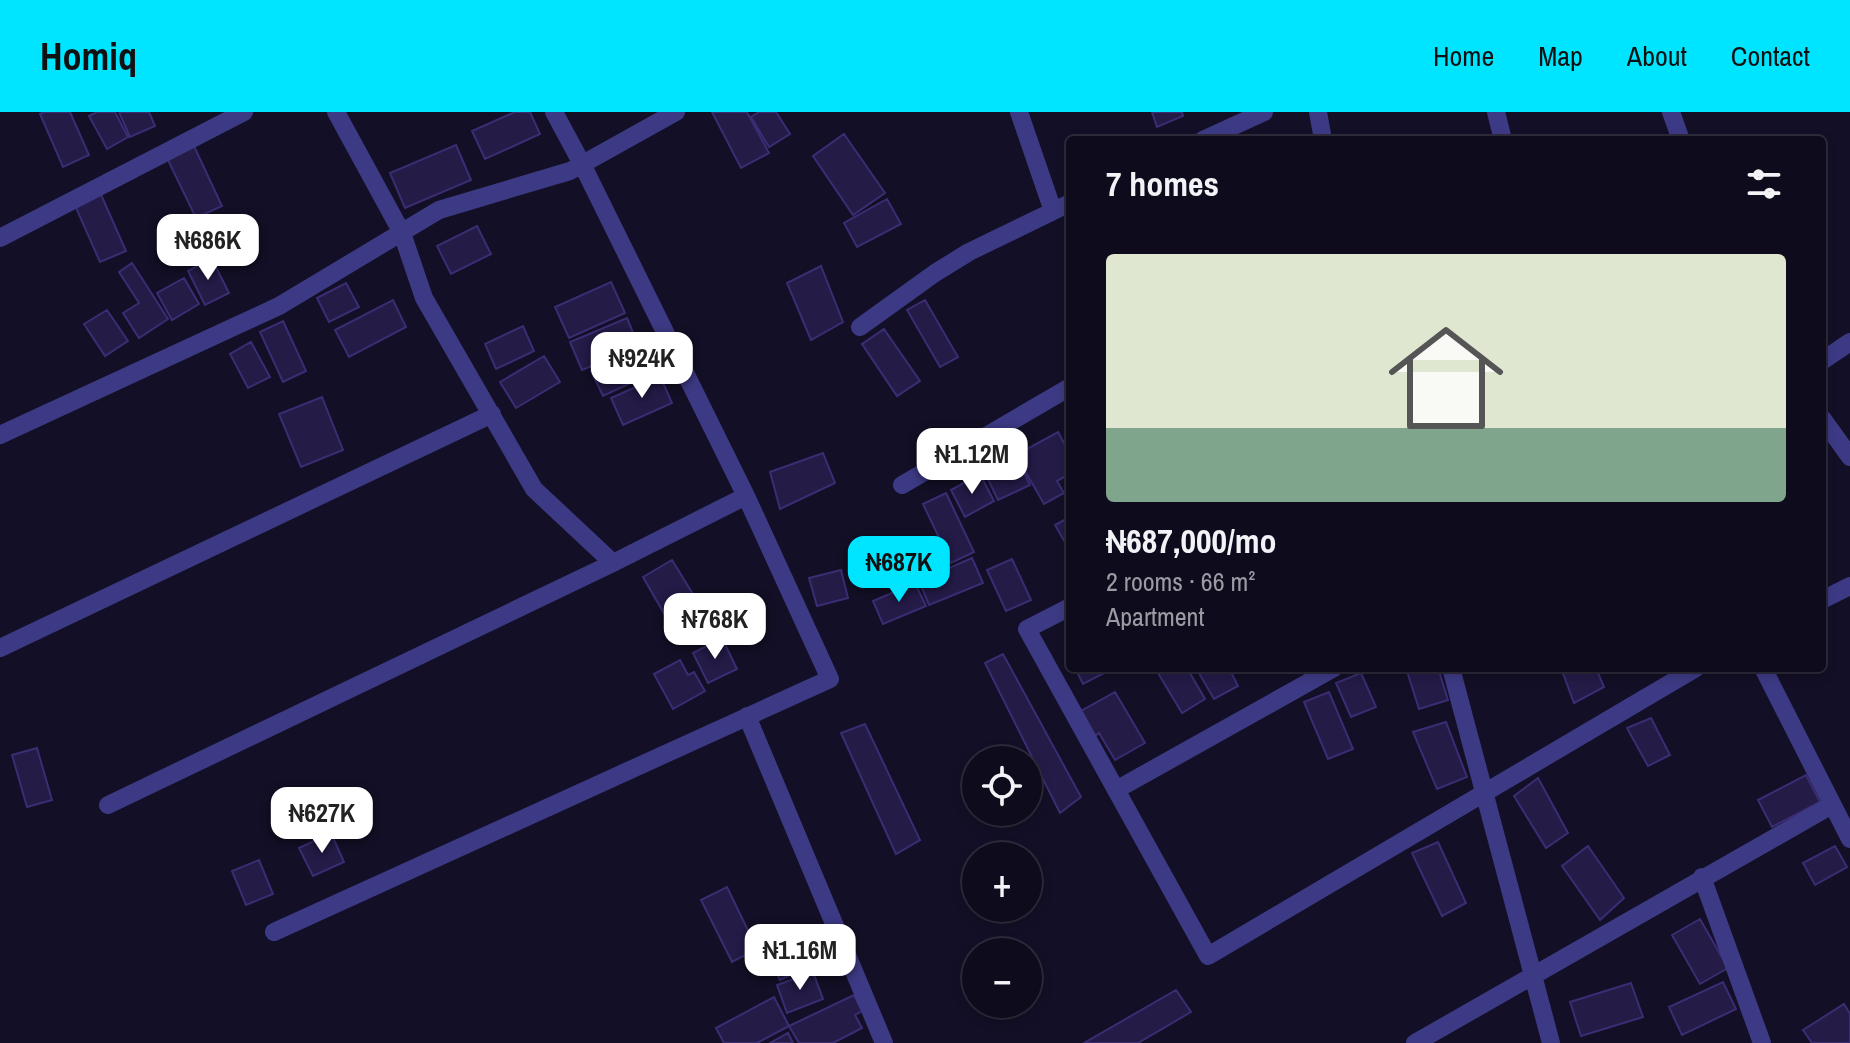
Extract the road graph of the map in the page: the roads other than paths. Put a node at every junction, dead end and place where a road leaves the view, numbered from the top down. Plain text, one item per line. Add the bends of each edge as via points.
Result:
1 (244, 112) edge
2 (336, 112) edge
3 (554, 112) edge
4 (676, 112) edge
5 (1019, 112) edge
6 (1264, 112) edge
7 (1318, 112) edge
8 (1496, 112) edge
9 (1671, 112) edge
10 (1212, 136) edge
11 (1322, 136) edge
12 (1502, 136) edge
13 (1680, 136) edge
14 (582, 164) junction
15 (1066, 205) edge
16 (1053, 211) junction
17 (402, 233) junction
18 (0, 238) edge
19 (860, 327) dead end
20 (1850, 342) edge
21 (1826, 358) edge
22 (1066, 389) edge
23 (492, 414) junction
24 (1826, 424) edge
25 (0, 435) edge
26 (1850, 457) edge
27 (902, 485) dead end
28 (746, 496) junction
29 (613, 563) junction
30 (1850, 586) edge
31 (1826, 598) edge
32 (1066, 609) edge
33 (0, 648) edge
34 (1327, 672) edge
35 (1452, 672) edge
36 (1689, 672) edge
37 (1765, 672) edge
38 (747, 716) junction
39 (1116, 790) junction
40 (1486, 790) junction
41 (108, 805) dead end
42 (1832, 805) junction
43 (1850, 839) edge
44 (1702, 877) junction
45 (274, 932) dead end
46 (1532, 976) junction
47 (884, 1043) edge
48 (1415, 1043) edge
49 (1551, 1043) edge
50 (1762, 1043) edge

1 - 18 street
2 - 17 street
3 - 14 street
4 - 14 street
5 - 16 street
6 - 10 street
7 - 11 street
8 - 12 street
9 - 13 street
14 - 17 street via 439,210
14 - 28 street
15 - 16 street
16 - 19 street via 958,259
17 - 23 street via 424,298
17 - 25 street via 279,306
20 - 21 street
22 - 27 street
23 - 29 street via 534,489
23 - 33 street
24 - 26 street
28 - 29 street
28 - 38 street via 830,679
29 - 41 street
30 - 31 street
32 - 39 street via 1027,629
34 - 39 street
35 - 40 street
36 - 40 street
37 - 42 street
38 - 45 street
38 - 47 street
39 - 40 street via 1208,956
40 - 46 street
42 - 43 street
42 - 44 street
44 - 46 street
44 - 50 street
46 - 48 street
46 - 49 street

